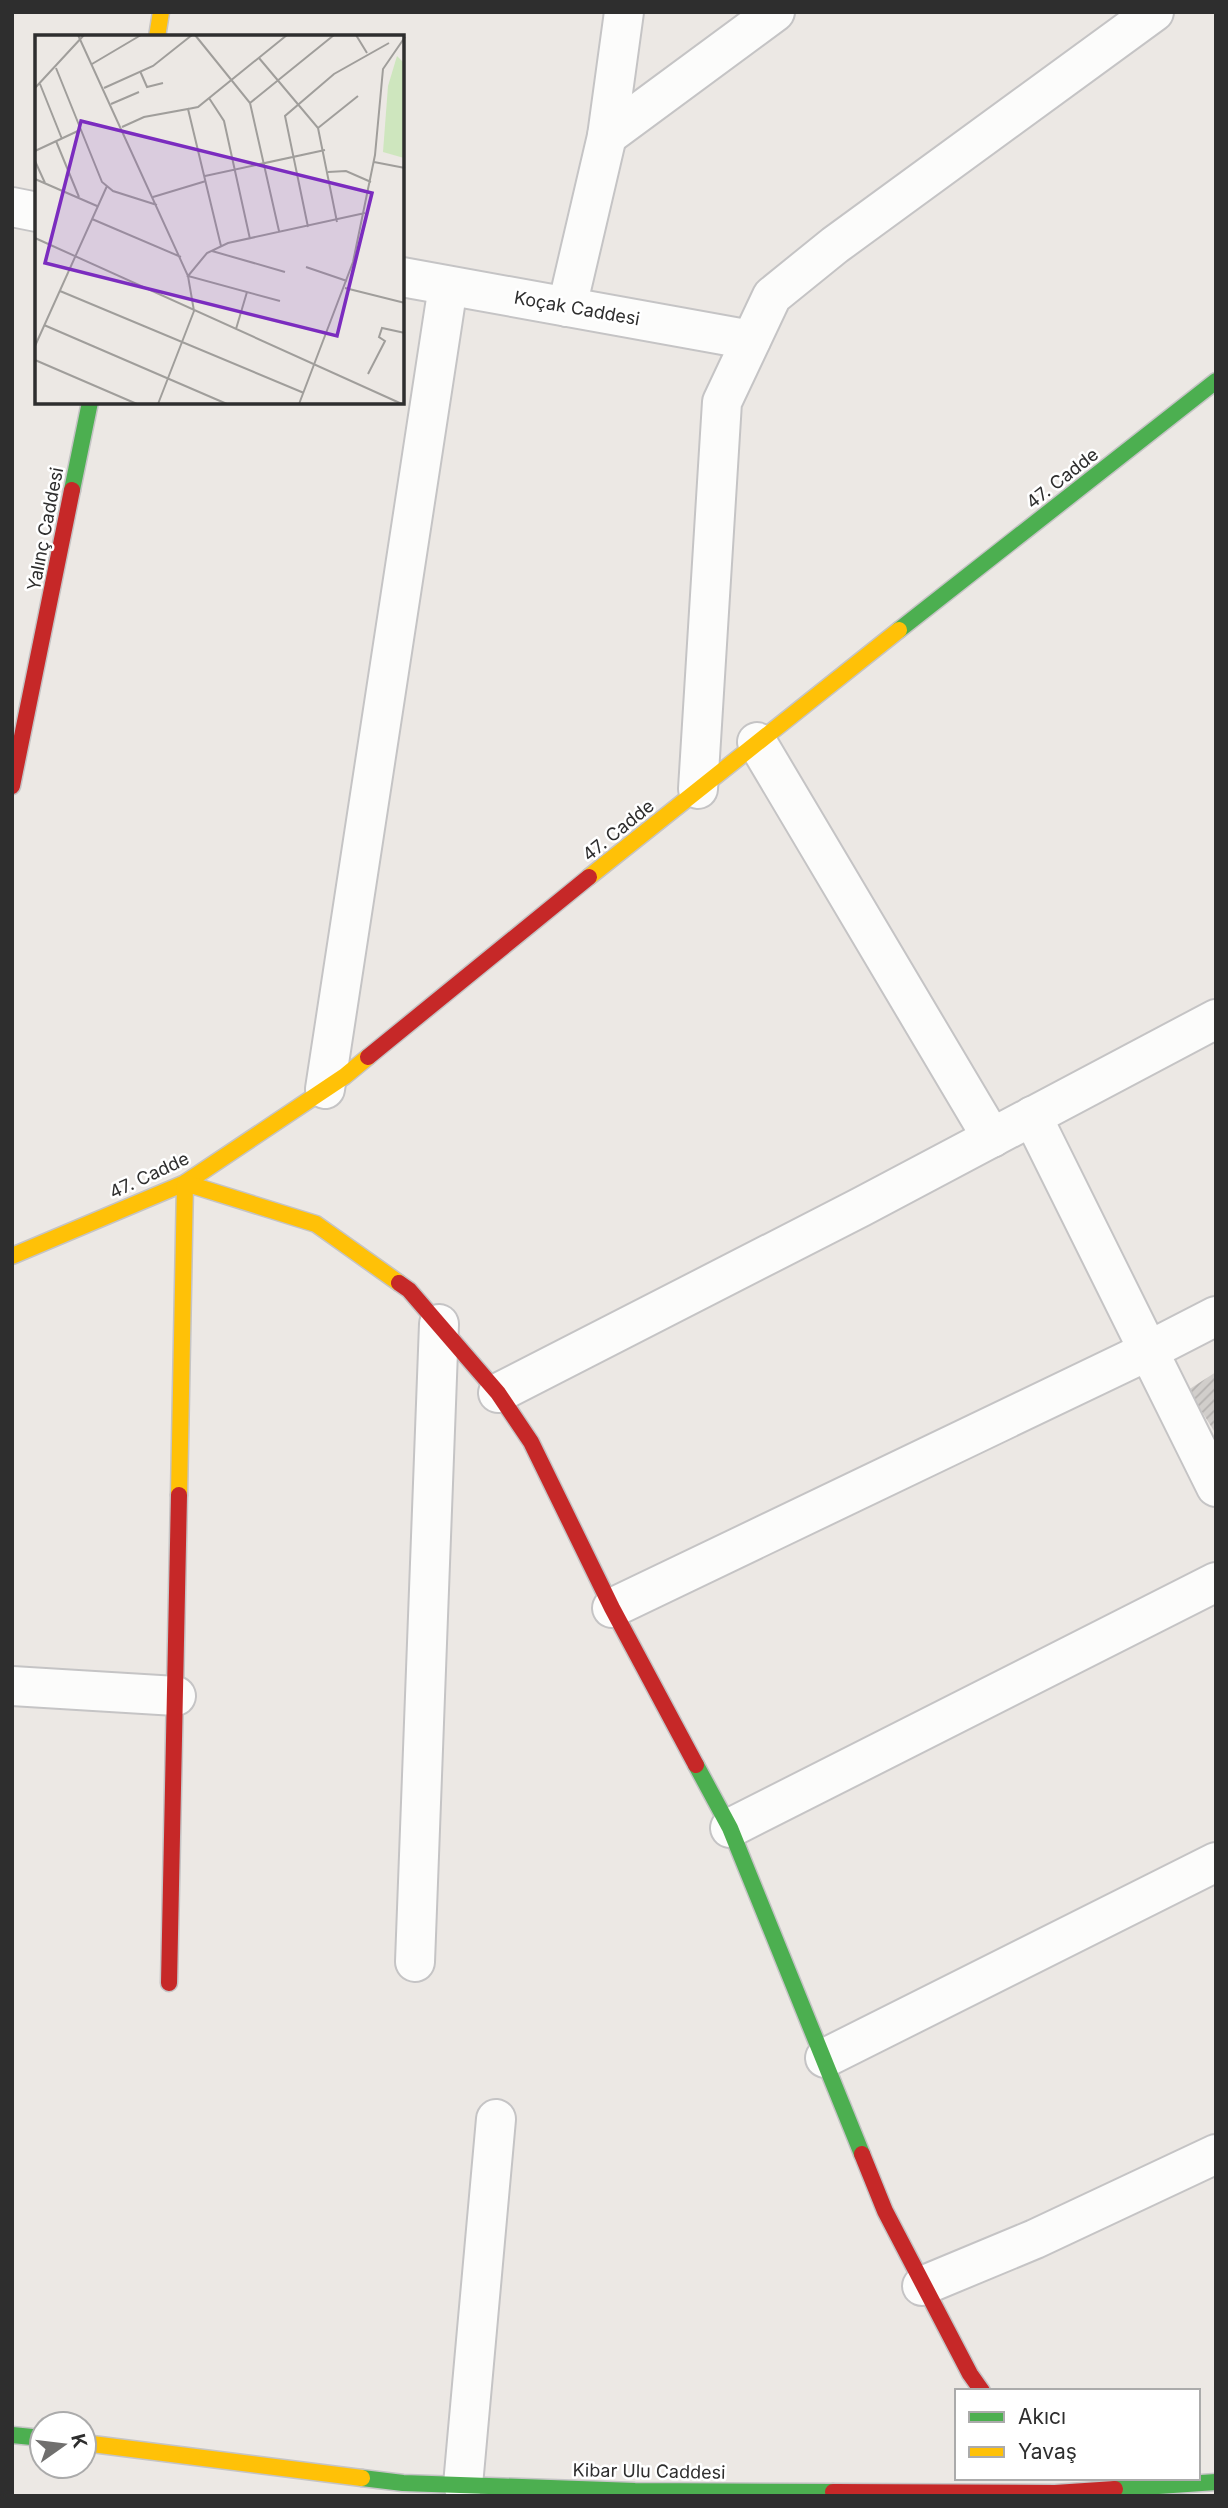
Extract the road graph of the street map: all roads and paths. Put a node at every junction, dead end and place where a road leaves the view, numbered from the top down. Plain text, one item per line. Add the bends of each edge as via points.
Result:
1 (161, 12) edge
2 (624, 12) edge
3 (775, 12) edge
4 (1150, 13) edge
5 (157, 35) edge
6 (607, 136) junction
7 (12, 207) edge
8 (35, 212) edge
9 (404, 278) edge
10 (448, 286) junction
11 (567, 307) junction
12 (751, 340) junction
13 (1216, 381) edge
14 (90, 404) edge
15 (757, 743) junction
16 (12, 786) edge
17 (698, 789) junction
18 (1216, 1019) edge
19 (325, 1089) junction
20 (1032, 1116) junction
21 (992, 1138) junction
22 (185, 1183) junction
23 (12, 1256) edge
24 (1216, 1316) edge
25 (439, 1324) junction
26 (1148, 1351) junction
27 (498, 1393) junction
28 (1216, 1487) edge
29 (1216, 1583) edge
30 (612, 1608) junction
31 (12, 1686) edge
32 (176, 1696) junction
33 (730, 1828) junction
34 (1216, 1862) edge
35 (415, 1962) dead end
36 (169, 1983) dead end
37 (825, 2058) junction
38 (496, 2119) dead end
39 (1216, 2154) edge
40 (922, 2286) junction
41 (981, 2389) edge
42 (98, 2446) edge
43 (1216, 2482) edge
44 (463, 2484) junction
45 (1049, 2486) edge
46 (403, 2489) edge

1 - 5 street
2 - 6 street
3 - 6 street
4 - 12 street via 772,296
6 - 11 street
7 - 8 street
9 - 10 street, Koçak Caddesi
10 - 11 street, Koçak Caddesi
10 - 19 street
11 - 12 street, Koçak Caddesi
12 - 17 street via 722,402
13 - 15 street, 47. Cadde
14 - 16 street, Yalınç Caddesi
15 - 17 street, 47. Cadde
15 - 21 street
17 - 19 street, 47. Cadde
18 - 20 street
19 - 22 street, 47. Cadde
20 - 21 street
20 - 26 street
21 - 27 street
22 - 23 street, 47. Cadde
22 - 25 street via 316,1224 409,1290
22 - 32 street
24 - 26 street
25 - 27 street
25 - 35 street
26 - 28 street
26 - 30 street
27 - 30 street via 531,1442
29 - 33 street
30 - 33 street
31 - 32 street
32 - 36 street
33 - 37 street
34 - 37 street
37 - 40 street via 885,2211
38 - 44 street
39 - 40 street
40 - 41 street
42 - 46 street, Kibar Ulu Caddesi
43 - 45 street, Kibar Ulu Caddesi
44 - 45 street, Kibar Ulu Caddesi via 635,2491
44 - 46 street, Kibar Ulu Caddesi

